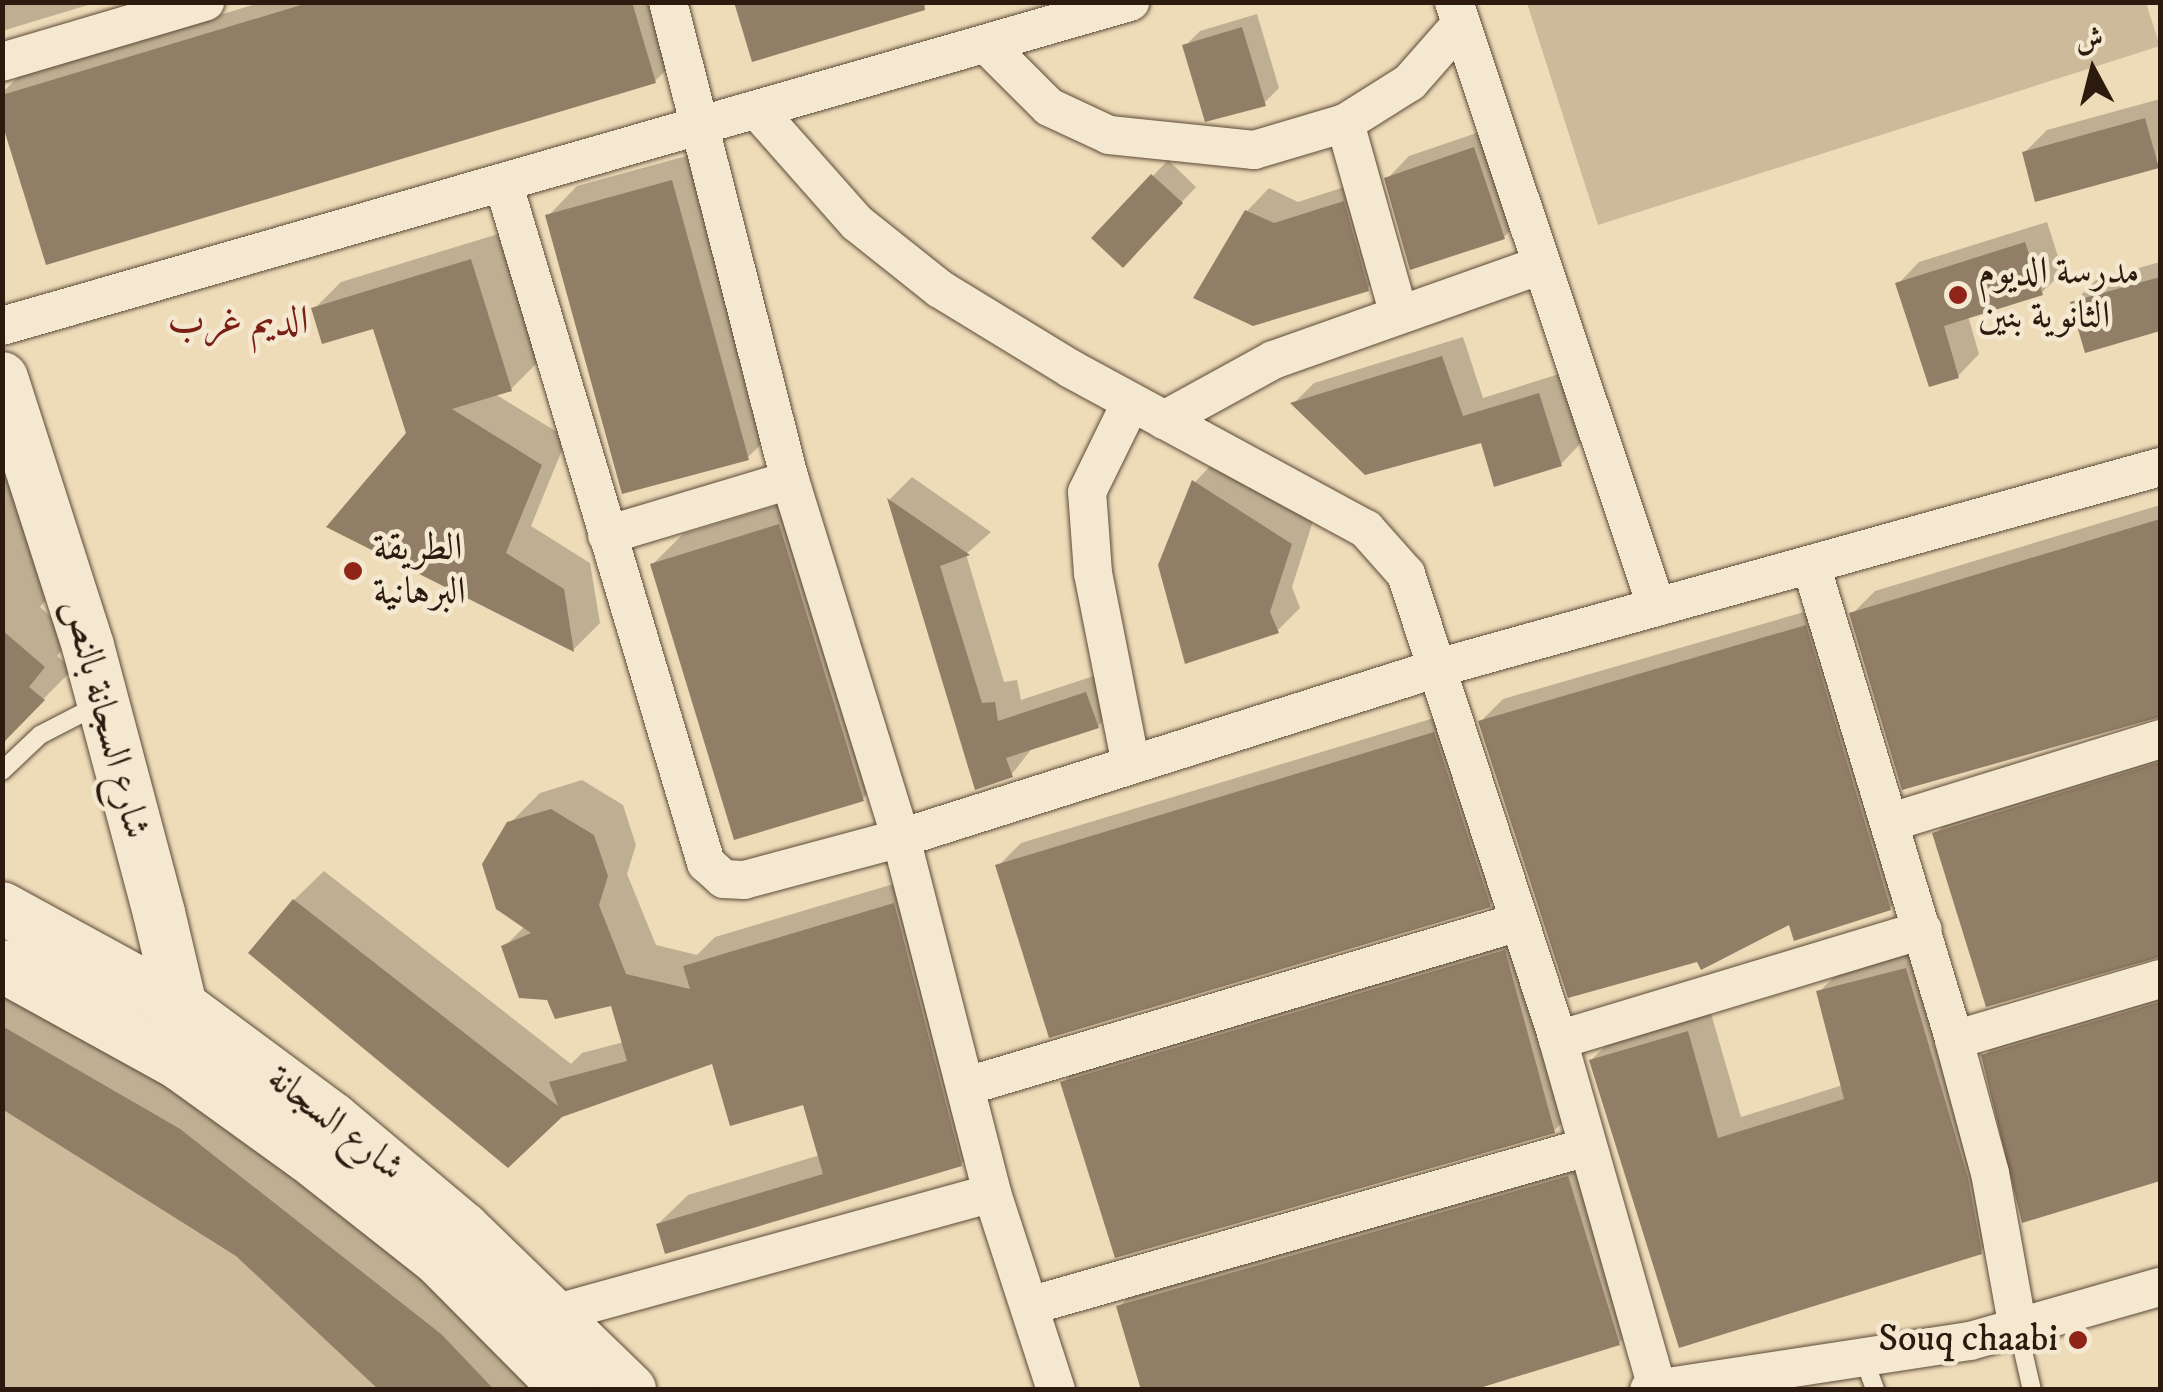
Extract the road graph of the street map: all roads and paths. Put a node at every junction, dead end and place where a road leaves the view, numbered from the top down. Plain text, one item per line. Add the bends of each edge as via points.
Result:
1 (205, 2) edge
2 (668, 2) edge
3 (1130, 2) edge
4 (1458, 13) edge
5 (986, 44) junction
6 (2, 62) edge
7 (757, 110) junction
8 (1345, 124) junction
9 (698, 128) junction
10 (504, 182) junction
11 (1541, 265) junction
12 (1398, 312) junction
13 (2, 326) edge
14 (2, 378) edge
15 (1148, 411) junction
16 (2160, 467) edge
17 (790, 480) junction
18 (606, 535) junction
19 (1811, 566) junction
20 (1656, 605) junction
21 (1441, 667) junction
22 (102, 702) junction
23 (2160, 739) edge
24 (1131, 765) junction
25 (2, 771) edge
26 (1891, 822) junction
27 (901, 838) junction
28 (2, 908) edge
29 (1520, 922) junction
30 (1923, 930) junction
31 (2, 966) edge
32 (2160, 979) edge
33 (181, 1006) junction
34 (1558, 1040) junction
35 (1954, 1040) junction
36 (181, 1065) junction
37 (967, 1086) junction
38 (1588, 1147) junction
39 (992, 1194) junction
40 (2160, 1287) edge
41 (1029, 1306) junction
42 (557, 1314) junction
43 (2018, 1329) junction
44 (1870, 1374) edge
45 (1653, 1388) edge
46 (568, 1390) edge
47 (630, 1390) edge
48 (1056, 1390) edge
49 (2032, 1390) edge

1 - 6 street
2 - 9 street
3 - 5 street
4 - 8 street via 1410,82
4 - 11 street
5 - 7 street
5 - 8 street via 1049,106 1108,135 1254,150
7 - 9 street
7 - 15 street via 857,223 912,269
8 - 12 street
9 - 10 street
9 - 17 street
10 - 13 street
10 - 18 street
11 - 12 street
11 - 20 street
12 - 15 street
14 - 22 main road, شارع السجانة بالنص
15 - 21 street via 1366,530 1406,574
15 - 24 street via 1087,492 1094,573
16 - 19 street
17 - 18 street
17 - 27 street
18 - 27 street via 706,862 724,879 744,880
19 - 20 street
19 - 26 street
20 - 21 street
21 - 24 street
21 - 29 street
22 - 25 lane via 40,734
22 - 33 main road, شارع السجانة بالنص
23 - 26 street
24 - 27 street
26 - 30 street
27 - 37 street
28 - 33 main road, شارع السجانة
29 - 34 street
29 - 37 street
30 - 34 street
30 - 35 street
31 - 36 main road, شارع السجانة
32 - 35 street
33 - 36 main road, شارع السجانة بالنص
33 - 42 main road, شارع السجانة via 333,1120
34 - 38 street
35 - 43 street via 1990,1173
36 - 46 main road, شارع السجانة via 438,1259
37 - 39 street
38 - 41 street
38 - 45 street
39 - 41 street
39 - 42 street
40 - 43 street
41 - 48 street
42 - 47 main road, شارع السجانة
43 - 44 street
43 - 49 lane
44 - 45 street

